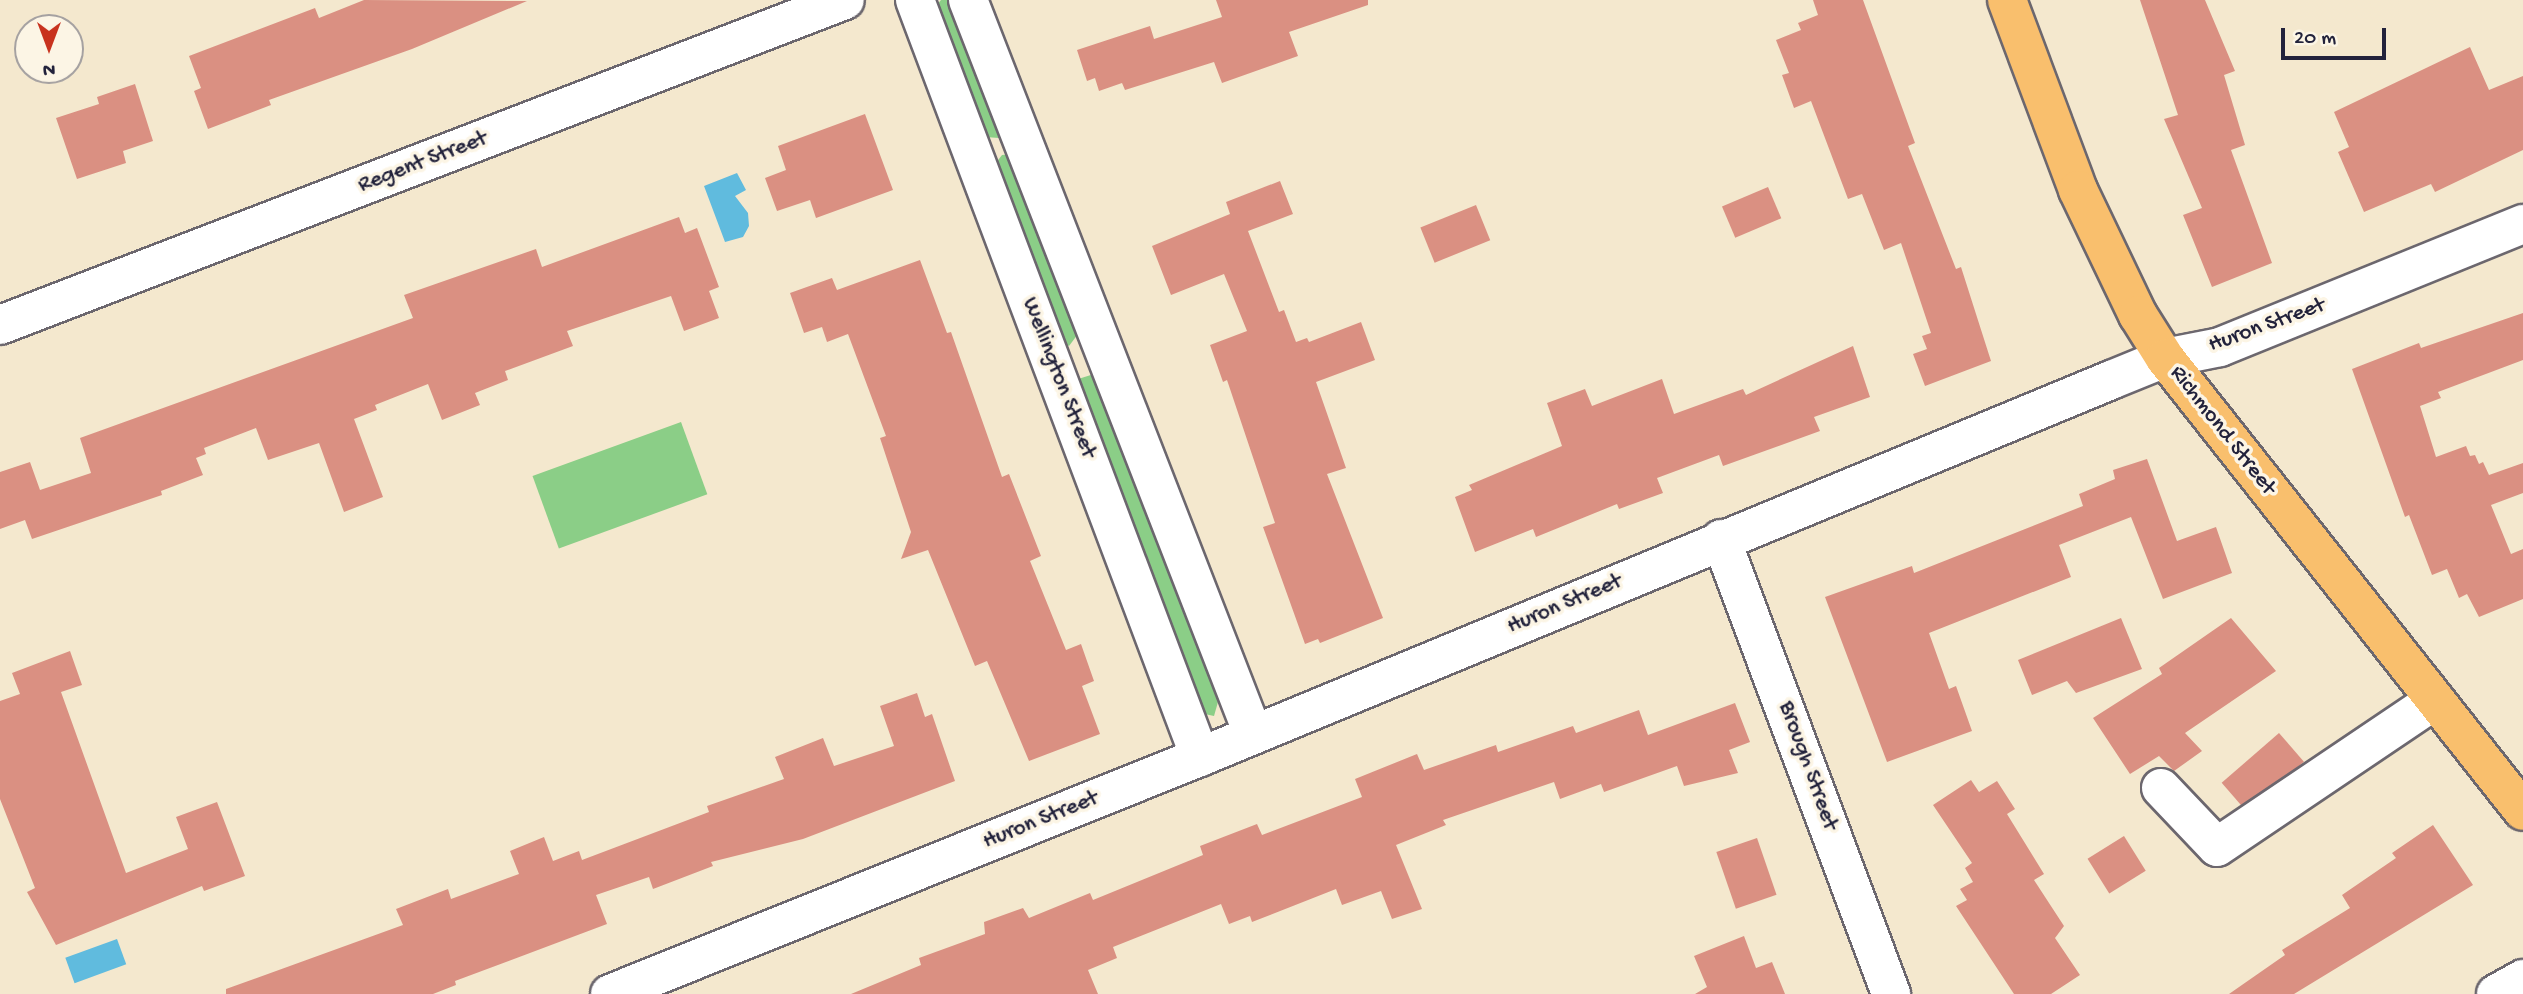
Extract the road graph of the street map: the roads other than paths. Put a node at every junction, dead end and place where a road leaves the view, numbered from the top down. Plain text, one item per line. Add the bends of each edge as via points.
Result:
1 (845, 0) edge
2 (915, 0) edge
3 (968, 0) edge
4 (2007, 0) edge
5 (2523, 224) edge
6 (0, 325) edge
7 (2165, 358) junction
8 (1721, 540) junction
9 (2435, 700) junction
10 (1253, 734) junction
11 (1200, 757) junction
12 (2161, 788) dead end
13 (2523, 811) edge
14 (2523, 979) edge
15 (610, 994) edge
16 (1891, 994) edge
17 (2496, 994) edge

1 - 6 street, Regent Street
2 - 11 street, Wellington Street
3 - 10 street
4 - 7 main road, Richmond Street via 2078,190 2138,315
5 - 7 street, Huron Street via 2220,347
7 - 8 street, Huron Street
7 - 9 main road, Richmond Street
8 - 10 street, Huron Street
8 - 16 street, Brough Street
9 - 12 street via 2217,847
9 - 13 main road, Richmond Street
10 - 11 street, Huron Street
11 - 15 street, Huron Street
14 - 17 street

